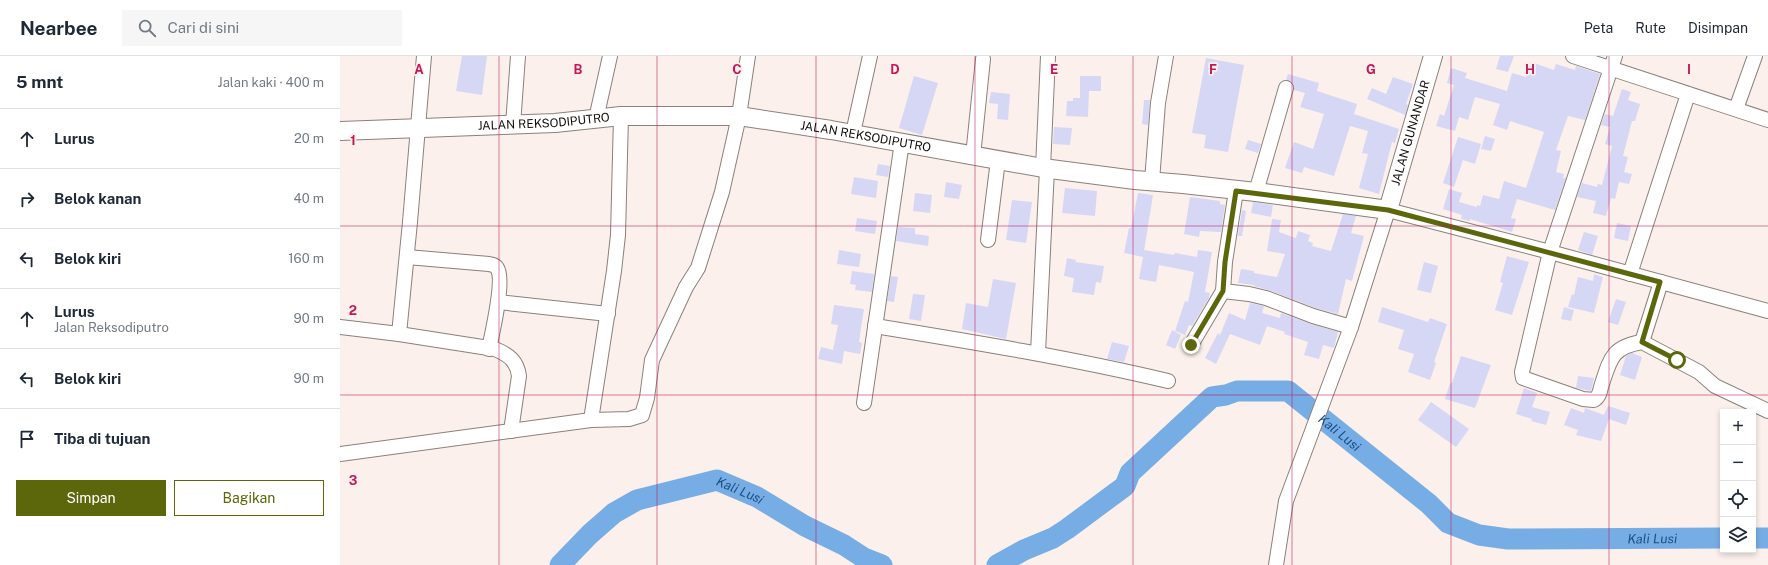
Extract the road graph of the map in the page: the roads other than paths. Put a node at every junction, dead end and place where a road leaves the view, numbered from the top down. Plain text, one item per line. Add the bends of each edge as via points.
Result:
1 (424, 56) edge
2 (518, 56) edge
3 (610, 56) edge
4 (748, 56) edge
5 (870, 56) edge
6 (1048, 56) edge
7 (1166, 56) edge
8 (1433, 56) edge
9 (1573, 56) edge
10 (1755, 56) edge
11 (983, 59) dead end
12 (1613, 63) edge
13 (1286, 88) dead end
14 (1688, 94) junction
15 (1736, 109) junction
16 (621, 116) junction
17 (741, 116) junction
18 (596, 119) junction
19 (1768, 120) edge
20 (513, 125) junction
21 (418, 129) junction
22 (340, 131) edge
23 (852, 134) junction
24 (902, 142) junction
25 (973, 156) junction
26 (998, 160) junction
27 (1045, 168) junction
28 (1152, 181) junction
29 (1236, 191) junction
30 (1256, 192) junction
31 (1388, 210) junction
32 (988, 240) dead end
33 (1550, 252) junction
34 (407, 256) junction
35 (1630, 274) junction
36 (1660, 282) junction
37 (1223, 291) junction
38 (498, 302) junction
39 (1768, 312) edge
40 (608, 314) junction
41 (875, 326) junction
42 (1351, 327) junction
43 (340, 328) edge
44 (399, 334) junction
45 (1642, 342) junction
46 (1191, 345) dead end
47 (489, 349) junction
48 (1038, 354) junction
49 (1168, 382) dead end
50 (864, 403) dead end
51 (1768, 411) edge
52 (591, 420) junction
53 (511, 431) junction
54 (340, 454) edge
55 (1276, 565) edge

1 - 21 street
2 - 20 street
3 - 18 street
4 - 17 street
5 - 23 street
6 - 27 street
7 - 28 street via 1158,103
8 - 31 main road, JALAN GUNANDAR
9 - 12 street
10 - 15 street
11 - 25 street
12 - 14 street
12 - 33 street
13 - 30 street
14 - 15 street
14 - 35 street
15 - 19 street
16 - 17 main road, JALAN REKSODIPUTRO
16 - 18 main road, JALAN REKSODIPUTRO
16 - 40 street via 618,235
17 - 23 main road, JALAN REKSODIPUTRO
17 - 52 street via 722,192 698,268 686,287 652,360 644,413 640,417
18 - 20 main road, JALAN REKSODIPUTRO
20 - 21 main road, JALAN REKSODIPUTRO
21 - 22 main road, JALAN REKSODIPUTRO
21 - 34 street
23 - 24 main road, JALAN REKSODIPUTRO
24 - 25 main road, JALAN REKSODIPUTRO
24 - 41 street
25 - 26 main road, JALAN REKSODIPUTRO
26 - 27 main road, JALAN REKSODIPUTRO
26 - 32 street
27 - 28 main road, JALAN REKSODIPUTRO via 1102,177
27 - 48 street
28 - 29 main road, JALAN REKSODIPUTRO
29 - 30 main road, JALAN REKSODIPUTRO
29 - 37 street
30 - 31 main road, JALAN REKSODIPUTRO
31 - 33 street
31 - 42 street
33 - 35 street
33 - 45 street via 1522,374 1524,380 1583,399 1594,400 1599,395 1612,356 1623,347
34 - 38 street via 495,265 500,275
34 - 44 street
35 - 36 street
36 - 39 street
36 - 45 street
37 - 42 street via 1266,298
37 - 46 street
38 - 40 street
38 - 47 street
40 - 52 street
41 - 48 street
41 - 50 street
42 - 55 street via 1286,501
43 - 44 street
44 - 47 street
45 - 51 street via 1699,372 1715,386
47 - 53 street via 506,354 513,359 518,369
48 - 49 street via 1101,365
52 - 53 street
53 - 54 street

